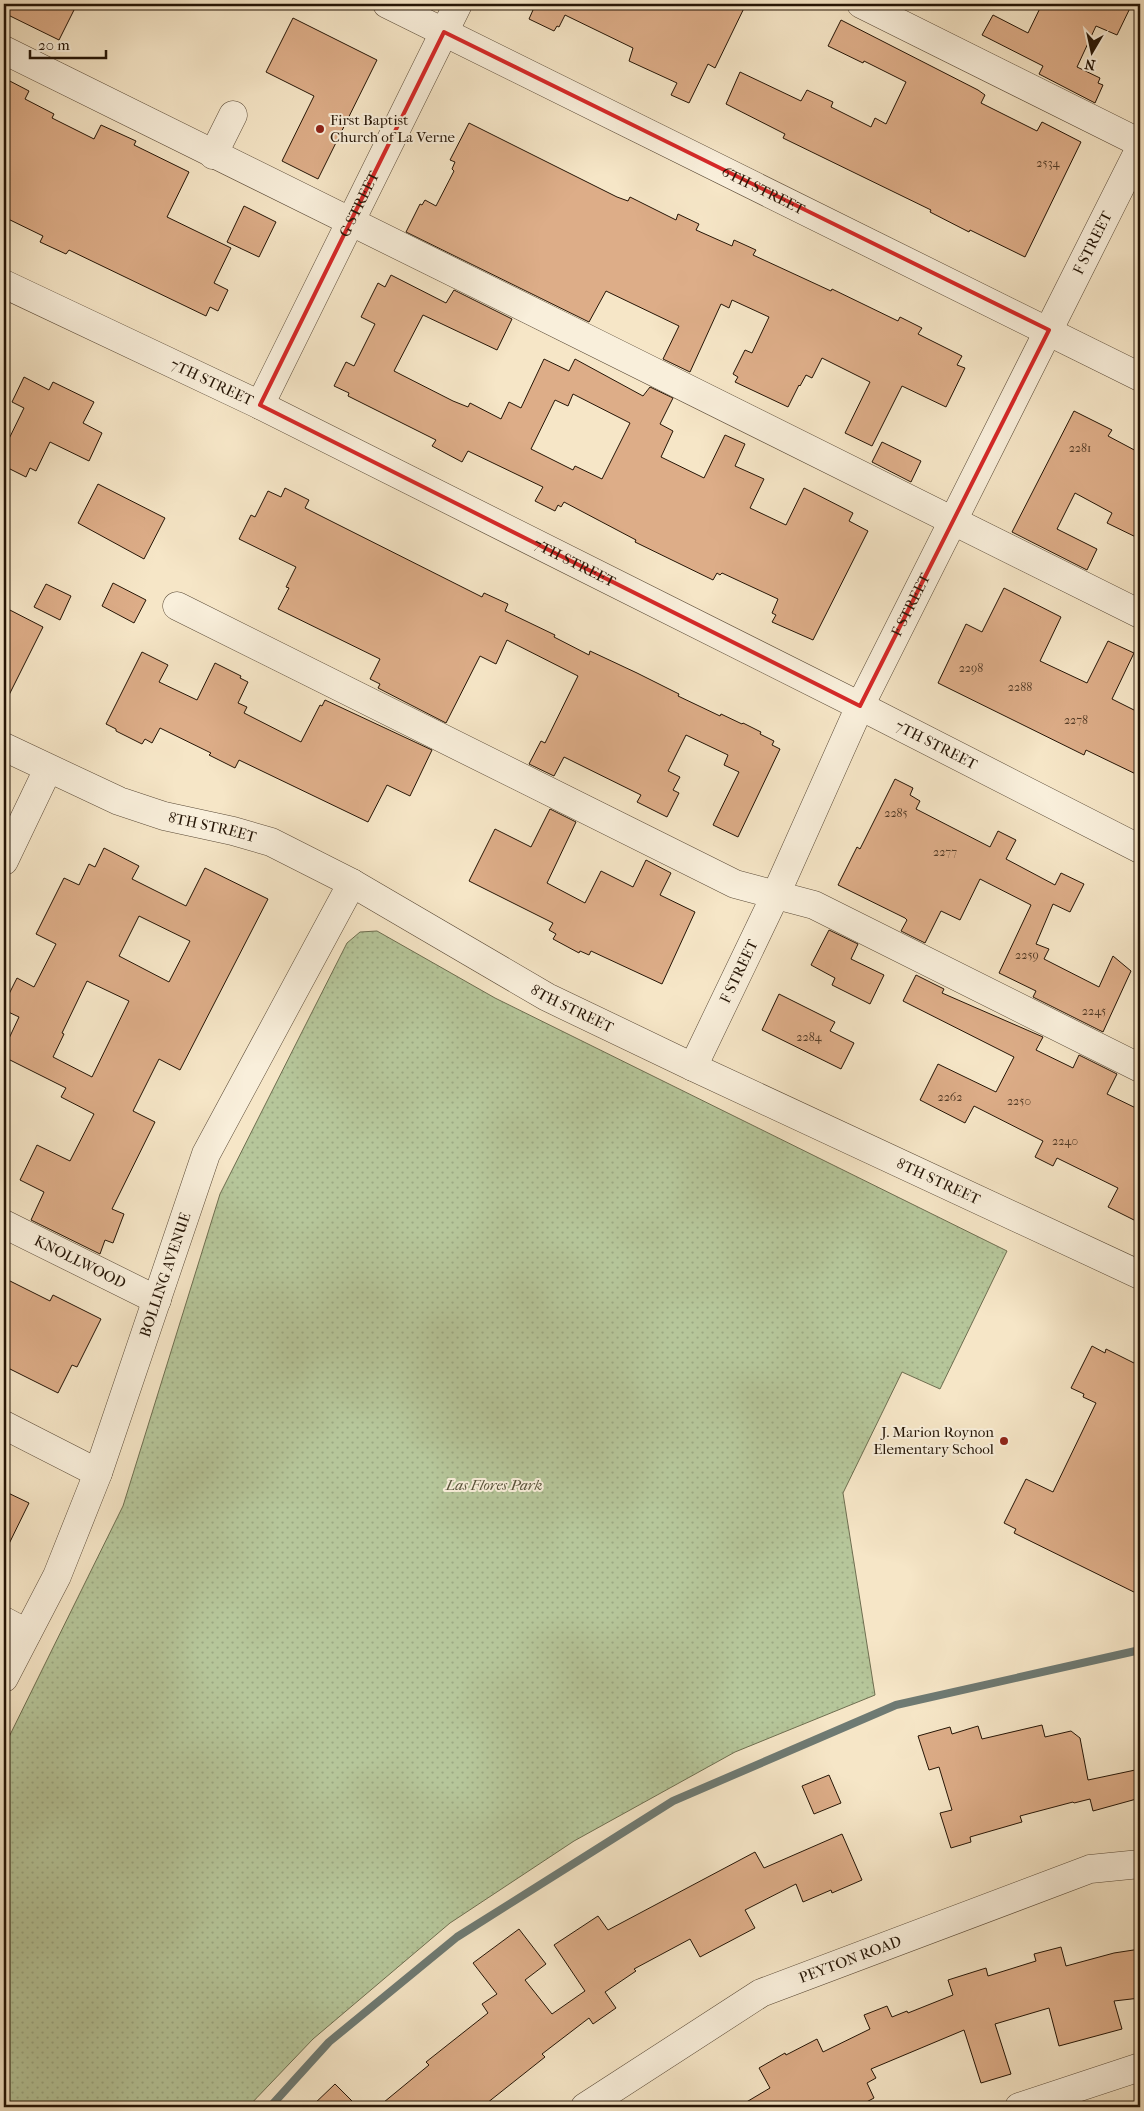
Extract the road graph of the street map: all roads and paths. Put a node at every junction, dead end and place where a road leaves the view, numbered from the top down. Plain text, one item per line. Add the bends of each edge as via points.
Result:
1 (388, 4) edge
2 (458, 4) edge
3 (861, 4) edge
4 (444, 32) junction
5 (4, 50) edge
6 (233, 115) dead end
7 (1140, 144) edge
8 (1140, 148) edge
9 (213, 155) junction
10 (351, 224) junction
11 (4, 284) edge
12 (1049, 330) junction
13 (1140, 377) edge
14 (260, 405) junction
15 (954, 520) junction
16 (177, 606) dead end
17 (1140, 614) edge
18 (860, 706) junction
19 (4, 747) edge
20 (48, 770) junction
21 (1140, 850) edge
22 (4, 861) edge
23 (352, 883) junction
24 (776, 894) junction
25 (693, 1067) junction
26 (1140, 1068) edge
27 (4, 1224) edge
28 (1140, 1275) edge
29 (157, 1300) junction
30 (4, 1425) edge
31 (98, 1474) junction
32 (15, 1627) edge
33 (4, 1678) edge
34 (1140, 1864) edge
35 (1140, 2067) edge
36 (584, 2107) edge
37 (1019, 2107) edge

1 - 4 street, 6TH STREET
2 - 4 street, G STREET
3 - 7 street
4 - 10 street, G STREET
4 - 12 street, 6TH STREET
5 - 9 street
6 - 9 street
8 - 12 street, F STREET
9 - 10 street
10 - 14 street, G STREET
10 - 15 street
11 - 14 street, 7TH STREET
12 - 13 street, 6TH STREET
12 - 15 street, F STREET
14 - 18 street, 7TH STREET
15 - 17 street
15 - 18 street, F STREET
16 - 24 street via 734,884
18 - 21 street, 7TH STREET
18 - 24 street, F STREET
19 - 20 street, 8TH STREET
20 - 22 street
20 - 23 street, 8TH STREET via 119,801 164,816 271,842
23 - 25 street, 8TH STREET via 547,997
23 - 29 street, BOLLING AVENUE via 206,1154
24 - 25 street, F STREET
24 - 26 street via 814,905
25 - 28 street, 8TH STREET
27 - 29 street, KNOLLWOOD
29 - 31 street, BOLLING AVENUE
30 - 31 street
31 - 32 street, BOLLING AVENUE via 57,1576
32 - 33 street, BOLLING AVENUE
34 - 36 street, PEYTON ROAD via 1090,1869 761,1993
35 - 37 street

